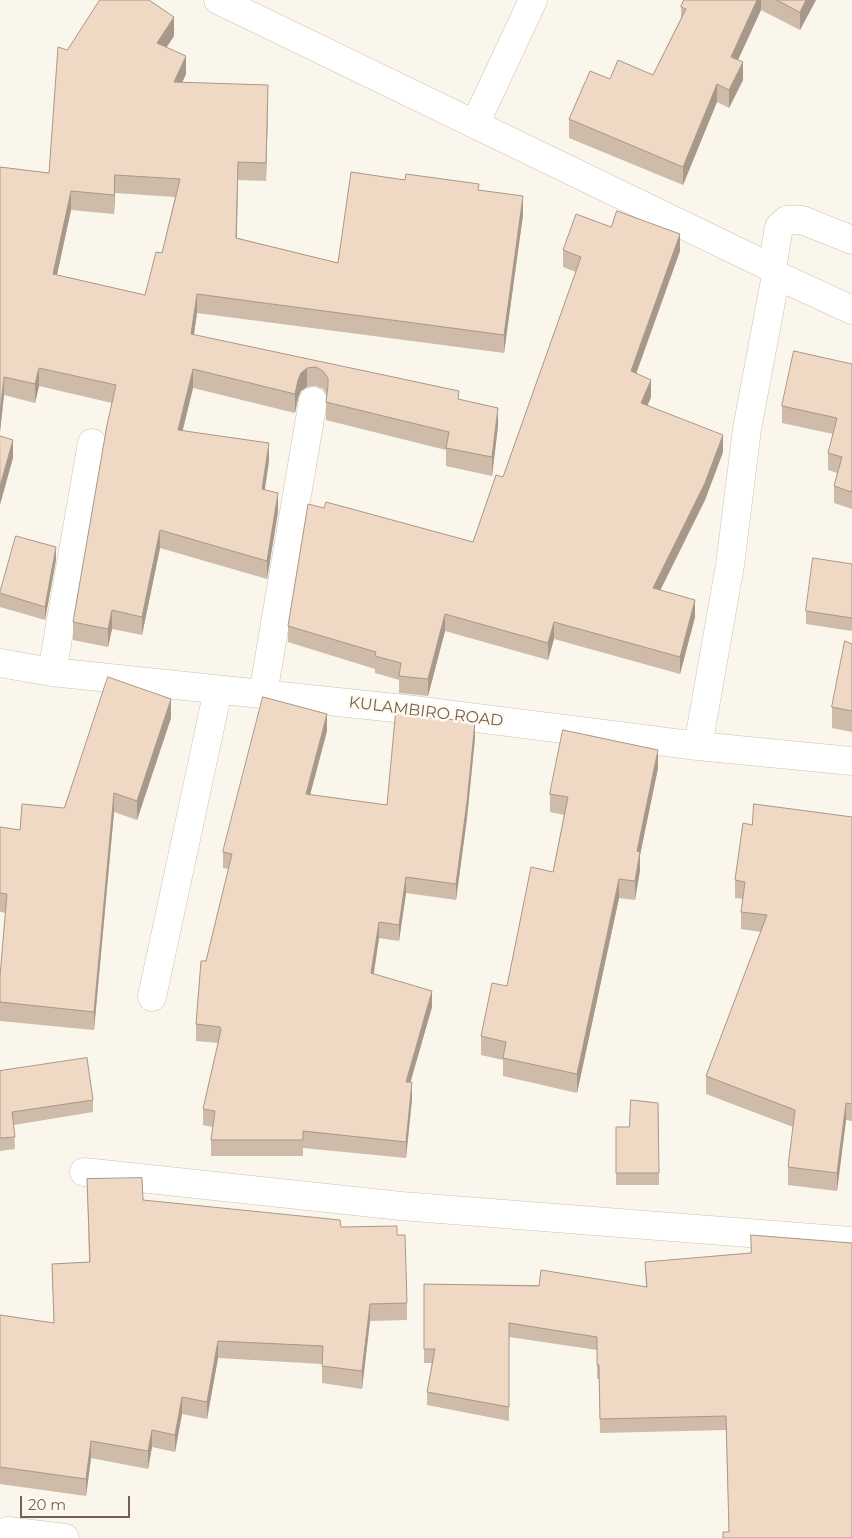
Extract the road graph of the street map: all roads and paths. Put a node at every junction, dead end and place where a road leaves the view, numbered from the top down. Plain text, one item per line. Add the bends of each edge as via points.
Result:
1 (218, 0) edge
2 (533, 0) edge
3 (475, 124) junction
4 (852, 240) edge
5 (774, 271) junction
6 (852, 310) edge
7 (313, 401) dead end
8 (92, 443) dead end
9 (0, 663) edge
10 (52, 672) junction
11 (218, 690) junction
12 (263, 694) junction
13 (698, 746) junction
14 (852, 761) edge
15 (152, 997) dead end
16 (84, 1172) dead end
17 (852, 1242) edge
18 (7, 1531) dead end
19 (65, 1538) edge

1 - 3 street
2 - 3 street
3 - 5 street
4 - 5 street via 802,220 788,220 780,228
5 - 6 street
5 - 13 street via 747,429 730,565
7 - 12 street
8 - 10 street
9 - 10 street, KULAMBIRO ROAD
10 - 11 street, KULAMBIRO ROAD
11 - 12 street, KULAMBIRO ROAD
11 - 15 street
12 - 13 street, KULAMBIRO ROAD
13 - 14 street, KULAMBIRO ROAD
16 - 17 street via 401,1206
18 - 19 street

